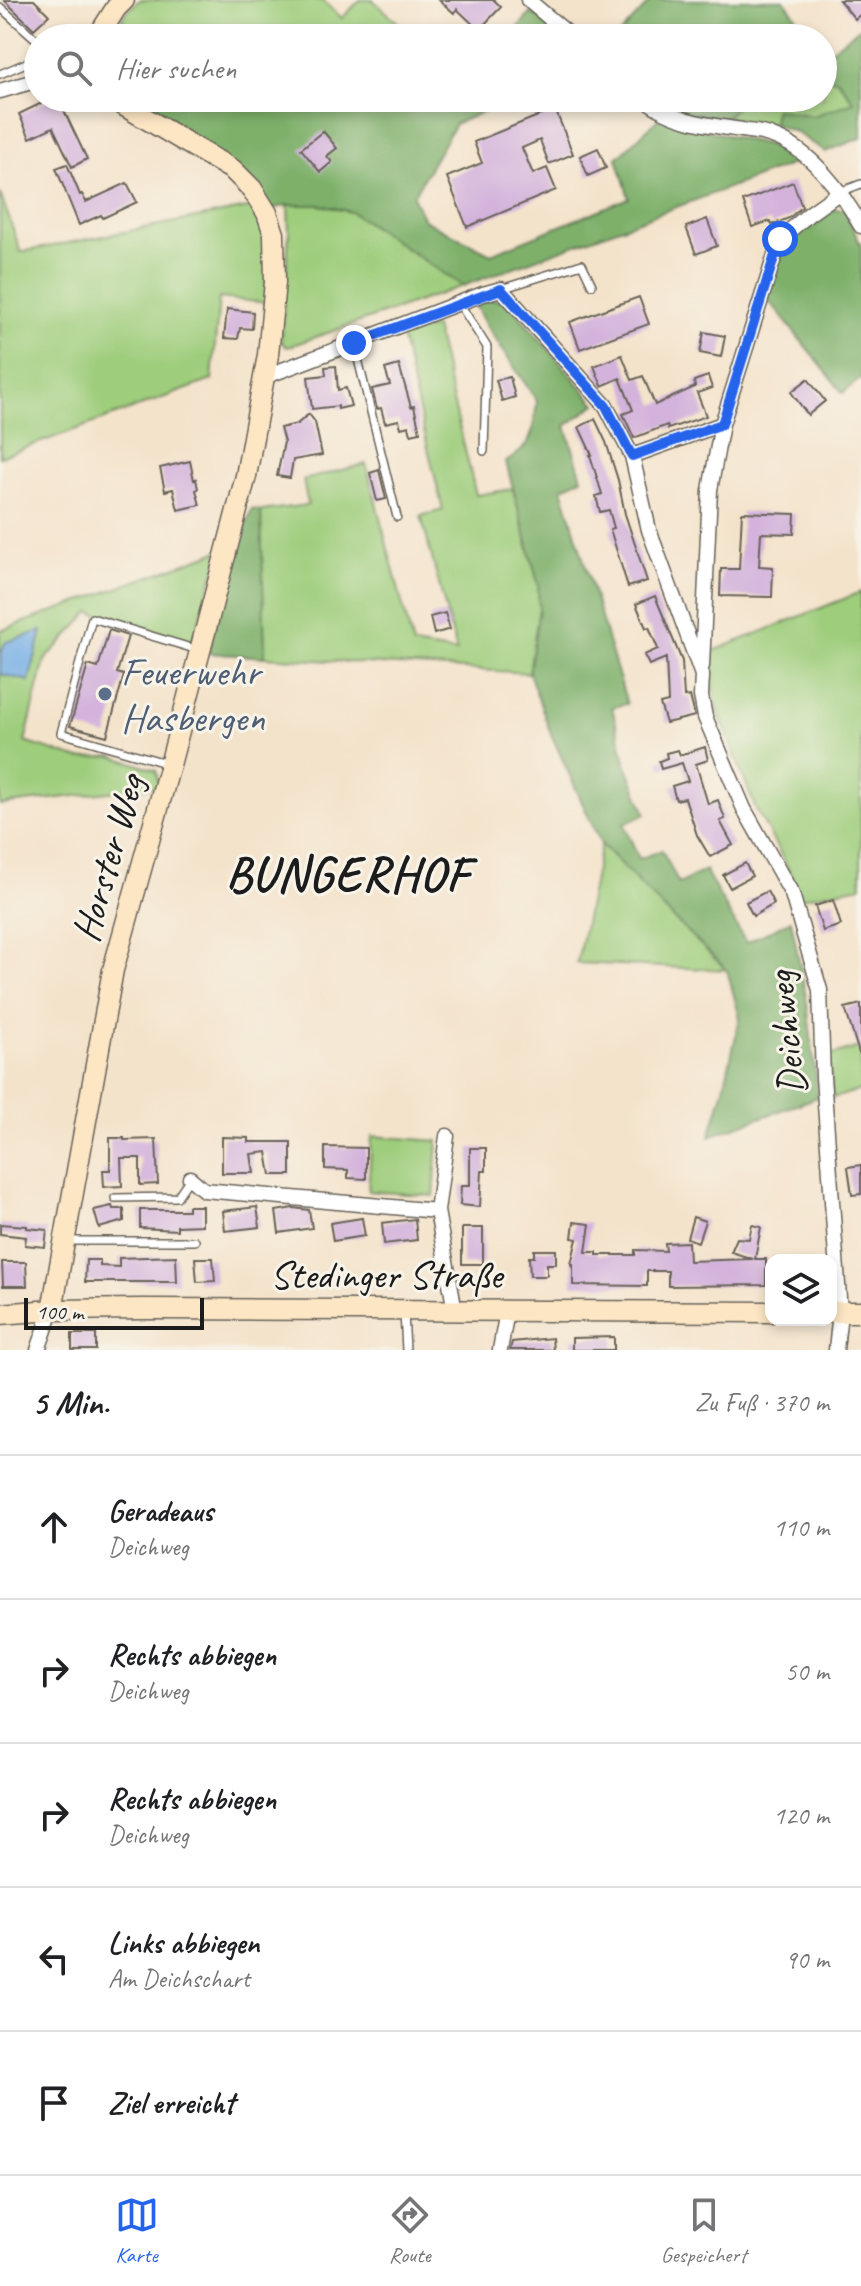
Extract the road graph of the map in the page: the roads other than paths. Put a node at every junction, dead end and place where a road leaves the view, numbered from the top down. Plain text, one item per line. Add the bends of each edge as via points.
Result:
1 (532, 3) edge
2 (0, 7) edge
3 (557, 24) edge
4 (24, 28) edge
5 (24, 64) edge
6 (0, 74) edge
7 (24, 84) edge
8 (0, 91) edge
9 (135, 112) edge
10 (667, 112) edge
11 (861, 184) edge
12 (840, 192) junction
13 (861, 226) edge
14 (592, 285) dead end
15 (506, 294) junction
16 (459, 303) junction
17 (354, 343) junction
18 (262, 383) junction
19 (722, 424) junction
20 (484, 451) dead end
21 (632, 456) junction
22 (397, 517) dead end
23 (200, 650) junction
24 (702, 675) junction
25 (170, 765) junction
26 (447, 1136) dead end
27 (190, 1178) joint
28 (115, 1198) dead end
29 (437, 1211) junction
30 (63, 1241) junction
31 (195, 1241) dead end
32 (52, 1310) junction
33 (404, 1310) junction
34 (455, 1311) junction
35 (507, 1311) junction
36 (765, 1312) edge
37 (844, 1312) edge
38 (0, 1314) edge
39 (38, 1350) edge
40 (406, 1350) edge
41 (500, 1350) edge
42 (836, 1350) edge

1 - 3 street
2 - 4 lane
5 - 6 lane
7 - 8 street
9 - 18 street, Horster Weg via 233,170 267,213 274,234 275,282
10 - 12 street via 771,135 802,154
11 - 12 lane
12 - 13 street
12 - 19 street, Deichweg via 780,239
14 - 15 lane via 582,264
15 - 16 street
15 - 21 street, Deichweg via 606,406
16 - 17 street
16 - 20 lane via 487,347
17 - 18 street
17 - 22 lane
18 - 23 street, Horster Weg via 246,476
19 - 21 street
19 - 24 street, Deichweg via 710,490
21 - 24 street, Deichweg via 649,530
23 - 25 street, Horster Weg
23 - 25 lane via 92,618 61,733
24 - 37 street, Deichweg via 705,717 744,809 792,894 820,990
25 - 30 street, Horster Weg via 113,970
26 - 29 street
27 - 28 lane via 177,1197
27 - 29 street via 204,1190
29 - 34 street
30 - 31 lane
30 - 32 street, Horster Weg
32 - 33 street, Stedinger Straße
32 - 38 street, Stedinger Straße
32 - 39 street, Horster Weg
33 - 34 street, Stedinger Straße
33 - 40 lane
34 - 35 street, Stedinger Straße
35 - 36 street, Stedinger Straße
35 - 41 street
37 - 42 street, Deichweg

